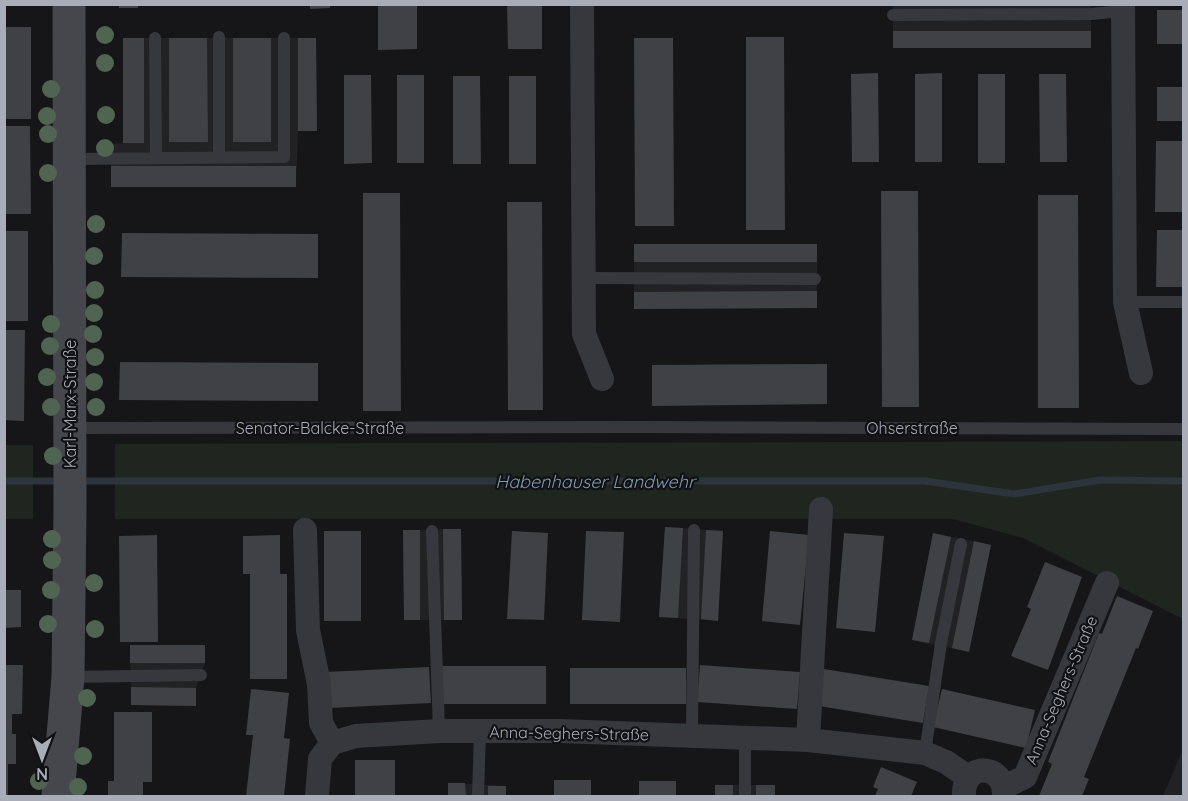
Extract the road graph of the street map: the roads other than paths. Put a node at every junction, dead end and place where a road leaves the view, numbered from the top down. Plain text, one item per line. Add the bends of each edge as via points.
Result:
1 (582, 4) edge
2 (70, 7) edge
3 (1123, 8) edge
4 (893, 15) dead end
5 (219, 37) dead end
6 (155, 38) dead end
7 (284, 38) dead end
8 (156, 157) junction
9 (219, 157) junction
10 (70, 159) junction
11 (584, 279) junction
12 (815, 279) dead end
13 (1125, 302) junction
14 (1184, 302) edge
15 (1141, 373) dead end
16 (602, 379) dead end
17 (640, 427) joint
18 (1184, 429) edge
19 (70, 436) junction
20 (821, 509) dead end
21 (305, 530) dead end
22 (694, 530) dead end
23 (432, 531) dead end
24 (961, 544) dead end
25 (1107, 583) dead end
26 (201, 675) dead end
27 (68, 677) junction
28 (439, 731) junction
29 (480, 731) junction
30 (692, 735) junction
31 (746, 738) junction
32 (808, 740) junction
33 (332, 743) junction
34 (925, 753) junction
35 (966, 787) edge
36 (1004, 792) edge
37 (58, 796) edge
38 (317, 796) edge
39 (478, 796) edge
40 (745, 796) edge

1 - 11 street
2 - 10 street, Karl-Marx-Straße
3 - 4 lane via 1091,14
3 - 13 street
5 - 9 lane
6 - 8 lane
7 - 9 lane via 284,157
8 - 9 lane
8 - 10 lane
10 - 19 street, Karl-Marx-Straße
11 - 12 lane
11 - 16 street via 584,334
13 - 14 lane
13 - 15 street
17 - 18 lane, Ohserstraße
17 - 19 lane, Senator-Balcke-Straße
19 - 27 street, Karl-Marx-Straße
20 - 32 street
21 - 33 street via 308,630 319,684 321,723
22 - 30 lane
23 - 28 lane
24 - 34 lane via 940,644
25 - 36 street, Anna-Seghers-Straße via 1024,777
26 - 27 lane
27 - 37 street, Karl-Marx-Straße
28 - 29 street, Anna-Seghers-Straße
28 - 33 street, Anna-Seghers-Straße via 356,736
29 - 30 street, Anna-Seghers-Straße
29 - 39 lane
30 - 31 street, Anna-Seghers-Straße
31 - 32 street, Anna-Seghers-Straße
31 - 40 lane
32 - 34 street, Anna-Seghers-Straße
33 - 38 street via 321,759
34 - 35 street, Anna-Seghers-Straße via 946,762
35 - 36 street, Anna-Seghers-Straße via 978,771 989,771 999,777

